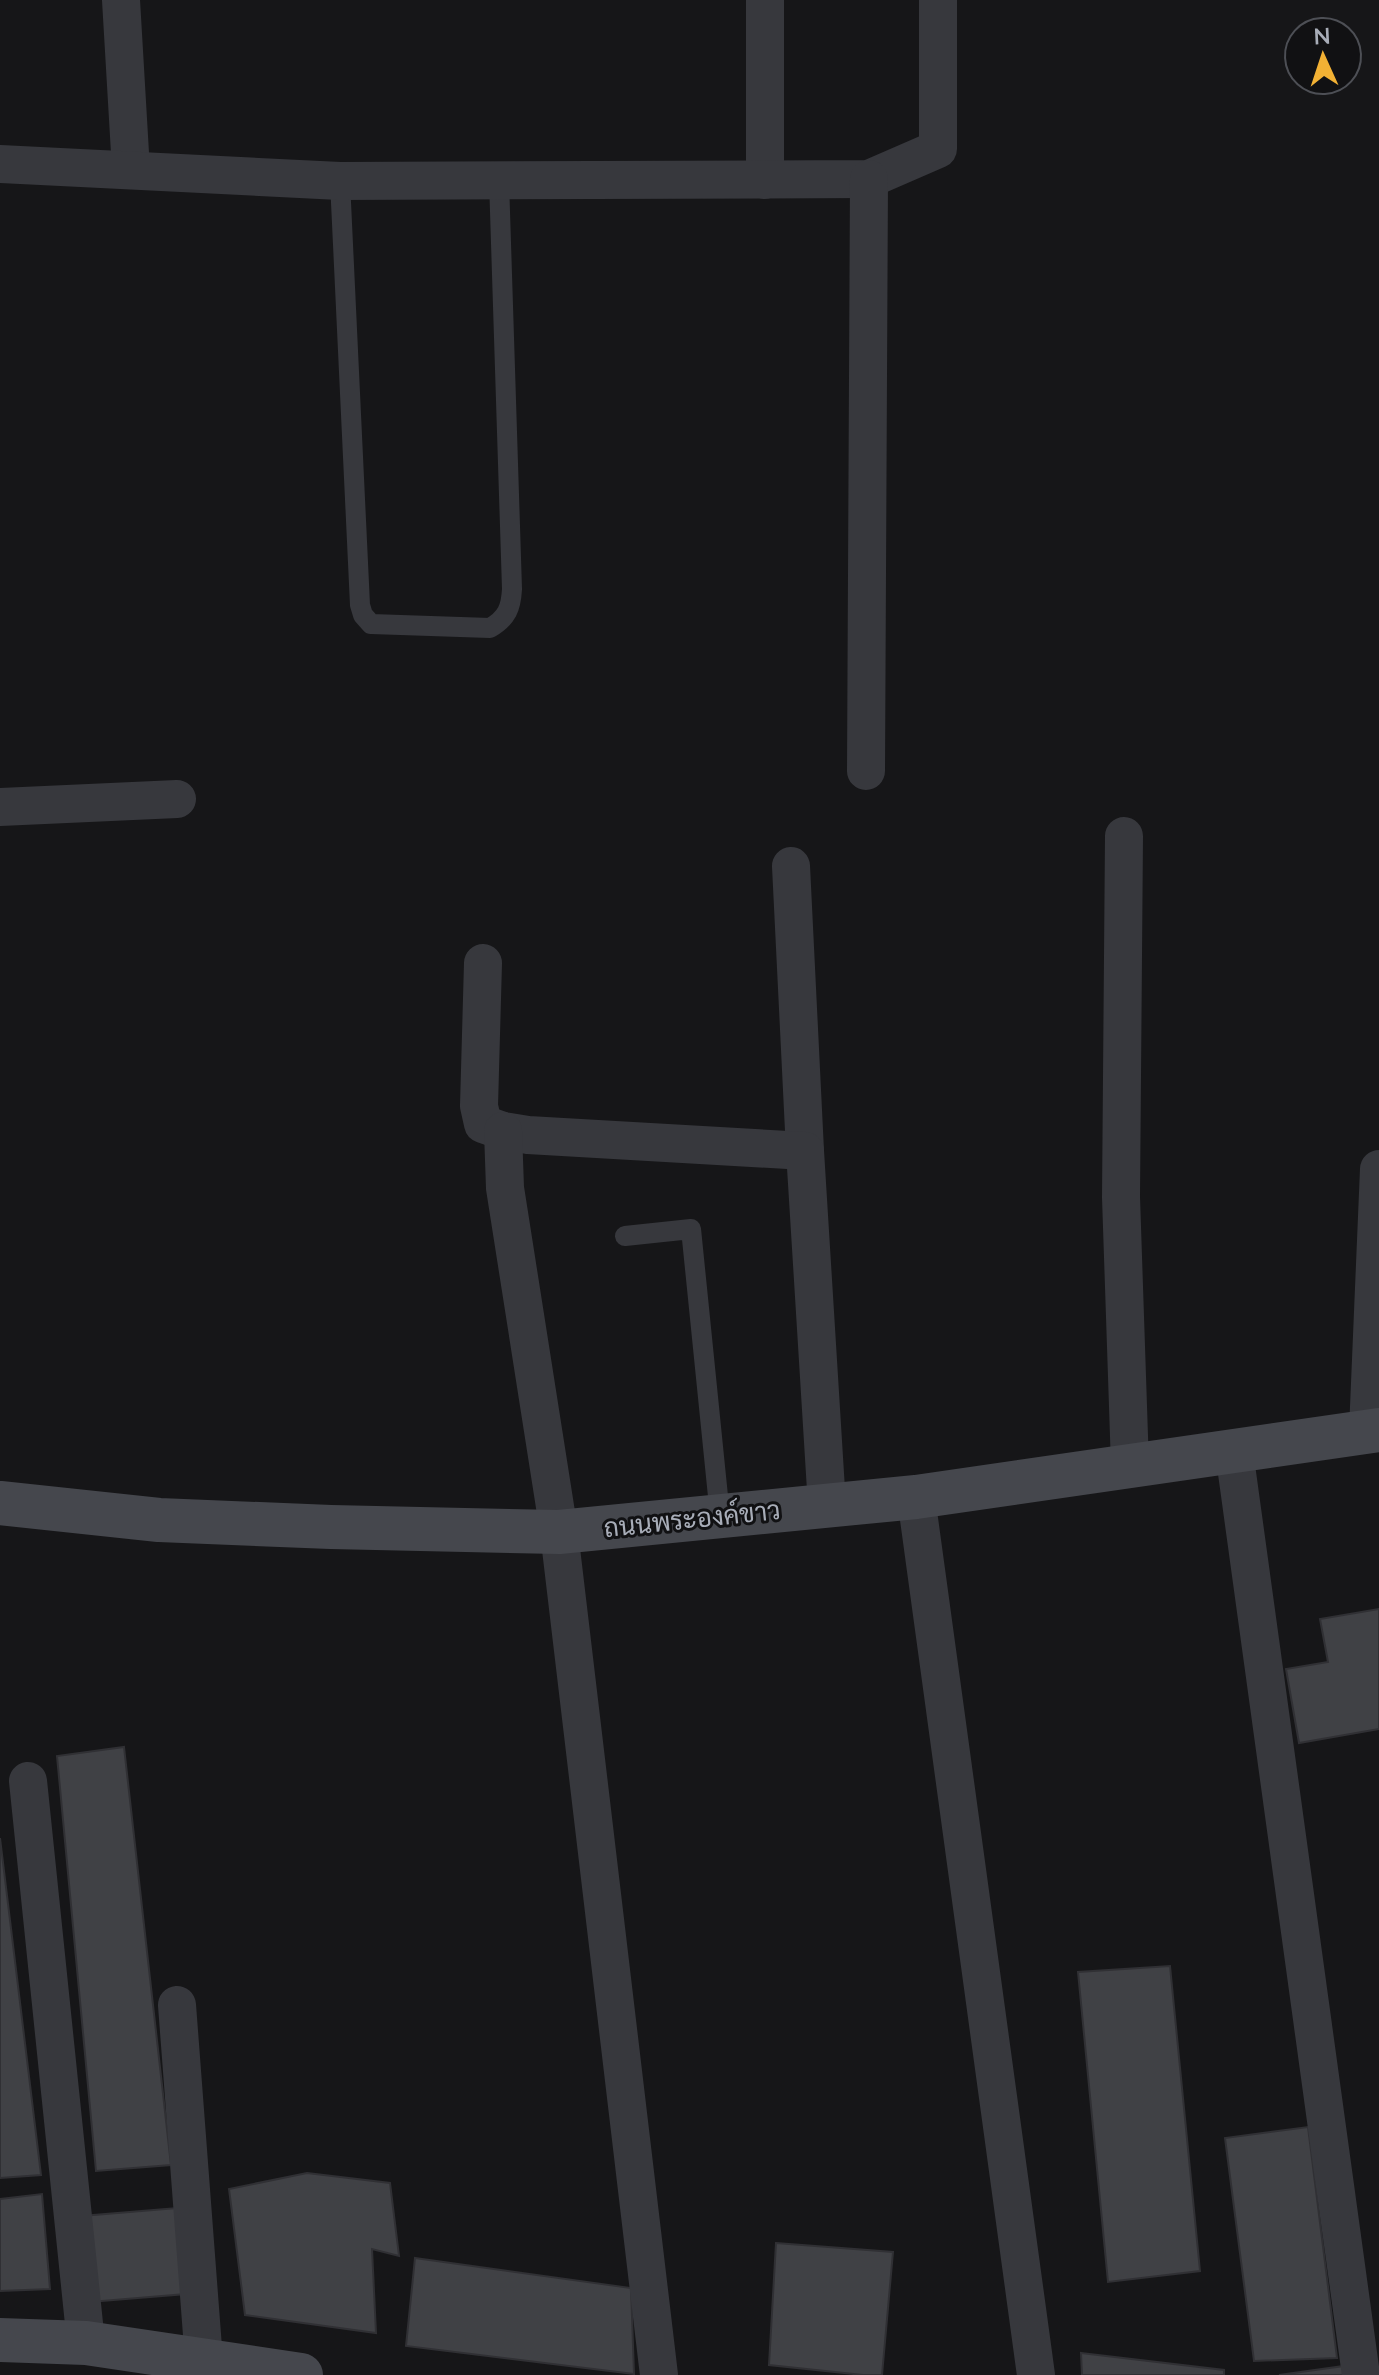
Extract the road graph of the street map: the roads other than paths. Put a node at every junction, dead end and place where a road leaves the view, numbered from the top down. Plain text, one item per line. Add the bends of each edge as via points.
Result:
1 (121, 0) edge
2 (765, 0) edge
3 (938, 0) edge
4 (0, 164) edge
5 (131, 170) junction
6 (869, 179) junction
7 (499, 180) junction
8 (765, 180) junction
9 (340, 181) junction
10 (866, 771) dead end
11 (177, 799) dead end
12 (0, 807) edge
13 (1124, 836) dead end
14 (791, 866) dead end
15 (483, 963) dead end
16 (503, 1131) junction
17 (805, 1151) junction
18 (1379, 1169) edge
19 (625, 1236) dead end
20 (1373, 1430) edge
21 (1234, 1451) junction
22 (1130, 1466) junction
23 (916, 1497) junction
24 (0, 1503) edge
25 (827, 1506) junction
26 (720, 1516) junction
27 (559, 1532) junction
28 (28, 1781) dead end
29 (177, 2005) dead end
30 (0, 2340) edge
31 (86, 2343) junction
32 (204, 2361) junction
33 (301, 2375) edge
34 (659, 2375) edge
35 (1036, 2375) edge
36 (1361, 2375) edge

1 - 5 street
2 - 8 street
3 - 6 street via 938,149
4 - 5 street
5 - 9 street
6 - 8 street
6 - 10 street
7 - 8 street
7 - 9 street
7 - 9 lane via 512,589 511,606 490,628 382,626 363,615
11 - 12 street
13 - 22 street via 1121,1197
14 - 17 street
15 - 16 street via 479,1106 483,1124
16 - 17 street
16 - 27 street via 505,1188
17 - 25 street
18 - 20 street
19 - 26 lane via 691,1229
20 - 21 street, ถนนพระองค์ขาว
21 - 22 street, ถนนพระองค์ขาว
21 - 36 street
22 - 23 street, ถนนพระองค์ขาว
23 - 25 street, ถนนพระองค์ขาว
23 - 35 street
24 - 27 street, ถนนพระองค์ขาว via 174,1520
25 - 26 street, ถนนพระองค์ขาว
26 - 27 street, ถนนพระองค์ขาว
27 - 34 street
28 - 31 street
29 - 32 street
30 - 31 street
31 - 32 street
32 - 33 street

